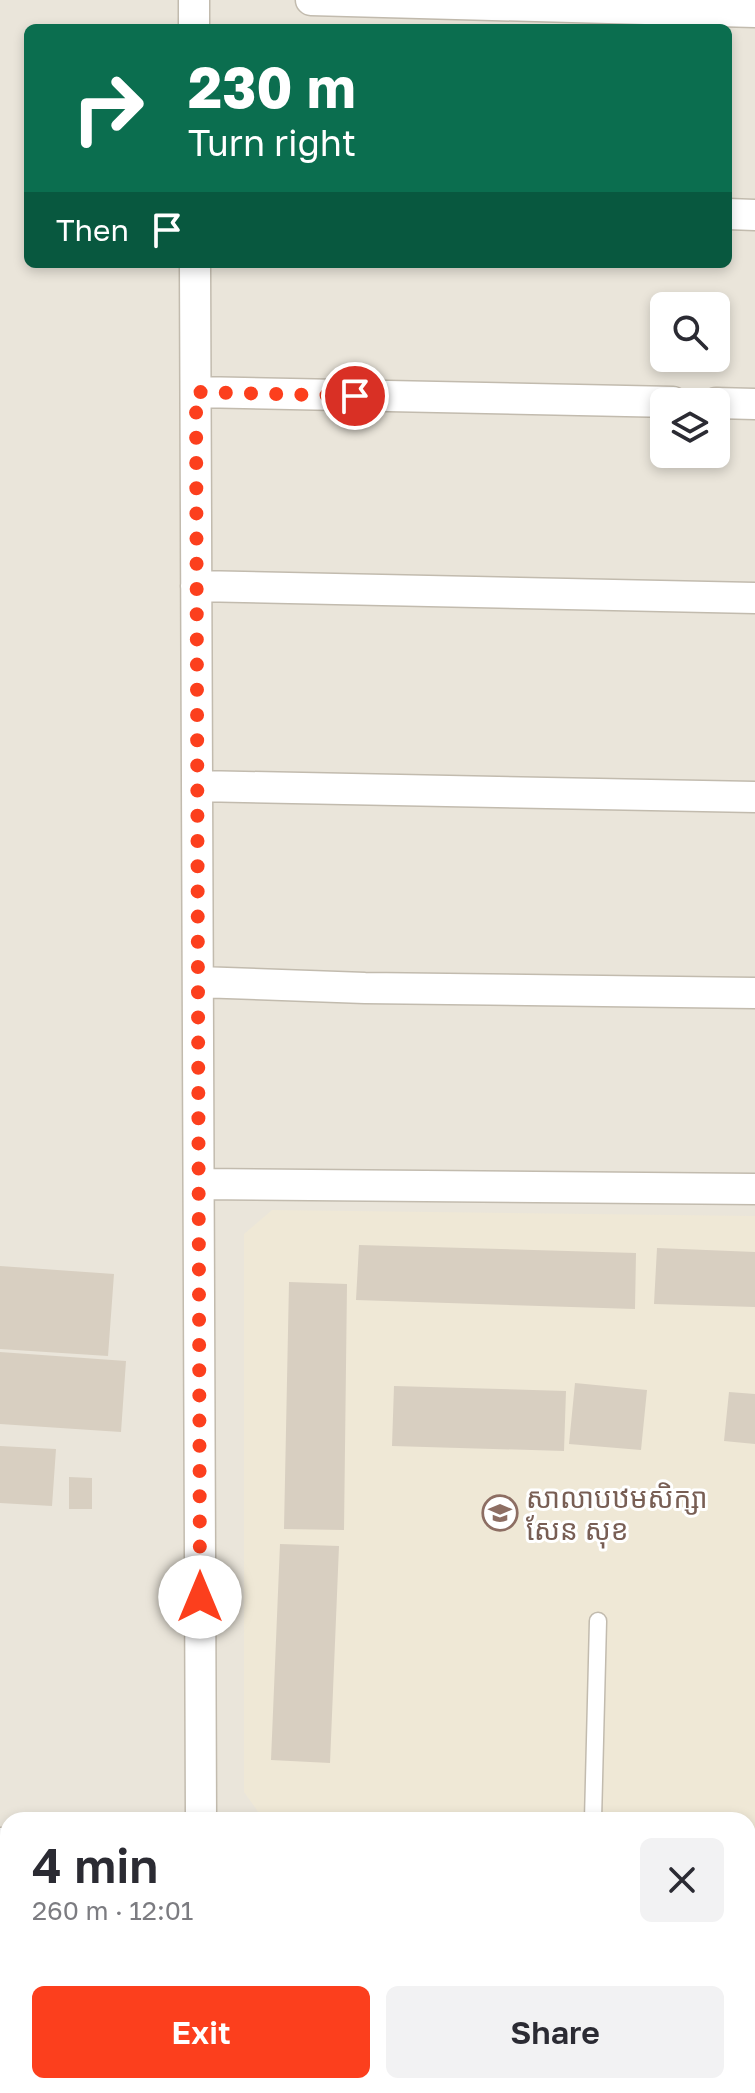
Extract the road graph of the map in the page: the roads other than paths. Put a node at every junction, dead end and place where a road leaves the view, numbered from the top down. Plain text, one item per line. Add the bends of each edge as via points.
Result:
1 (194, 0) edge
2 (311, 0) edge
3 (755, 12) edge
4 (194, 24) edge
5 (732, 214) edge
6 (755, 215) edge
7 (195, 268) edge
8 (196, 392) junction
9 (650, 402) edge
10 (730, 403) edge
11 (755, 404) edge
12 (196, 586) junction
13 (755, 598) edge
14 (197, 786) junction
15 (755, 797) edge
16 (198, 982) junction
17 (755, 993) edge
18 (199, 1184) junction
19 (755, 1189) edge
20 (598, 1621) dead end
21 (201, 1812) edge
22 (593, 1812) edge

1 - 4 street
2 - 3 street
5 - 6 street
7 - 8 street
8 - 9 street
8 - 12 street
10 - 11 street
12 - 13 street
12 - 14 street
14 - 15 street
14 - 16 street
16 - 17 street
16 - 18 street
18 - 19 street
18 - 21 street
20 - 22 lane

